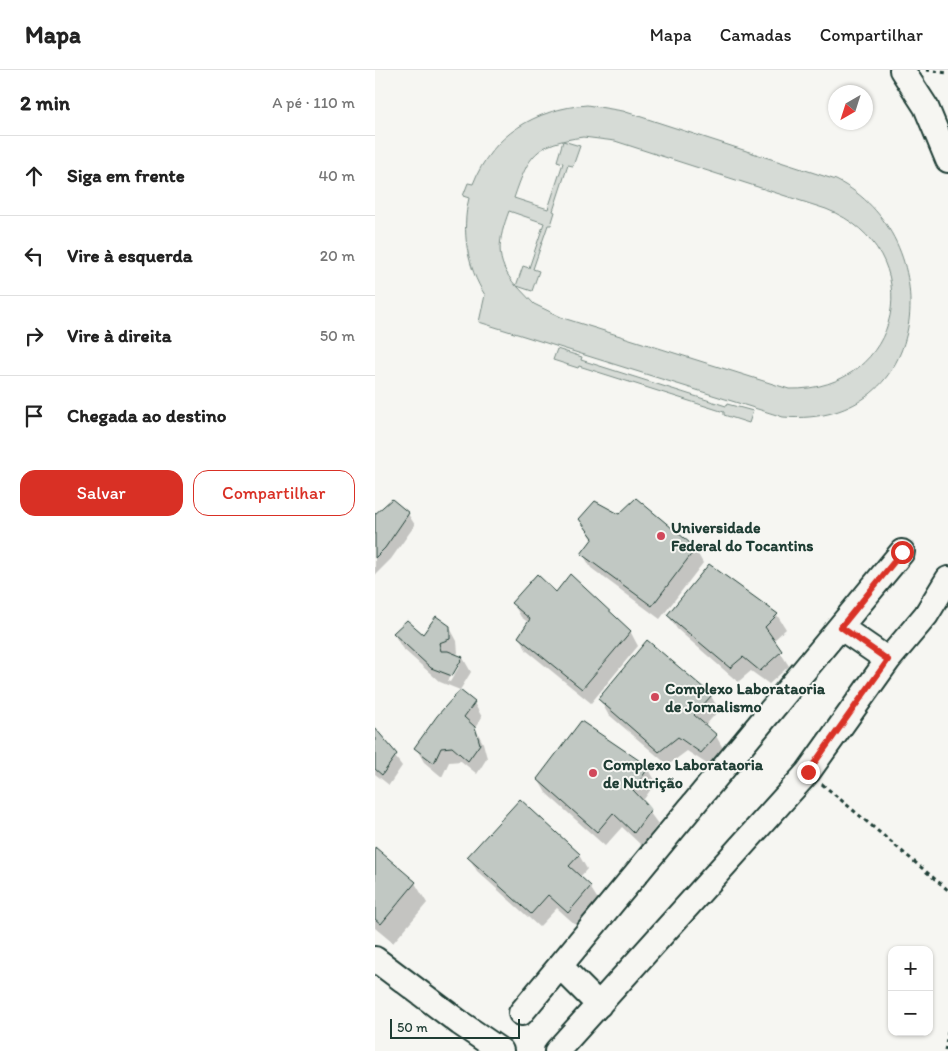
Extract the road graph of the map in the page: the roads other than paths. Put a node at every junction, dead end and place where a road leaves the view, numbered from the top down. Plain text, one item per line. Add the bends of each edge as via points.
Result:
1 (902, 70) edge
2 (948, 160) edge
3 (902, 552) dead end
4 (948, 579) edge
5 (948, 606) edge
6 (926, 615) junction
7 (841, 627) junction
8 (888, 660) junction
9 (375, 959) edge
10 (560, 966) junction
11 (599, 1005) junction
12 (521, 1013) dead end
13 (501, 1051) edge
14 (557, 1051) edge

1 - 2 street via 926,107
3 - 7 street
4 - 6 street
5 - 6 street
6 - 8 street
7 - 8 street
7 - 10 street
8 - 11 street via 808,772
9 - 13 street
10 - 11 street
10 - 12 street
11 - 14 street

